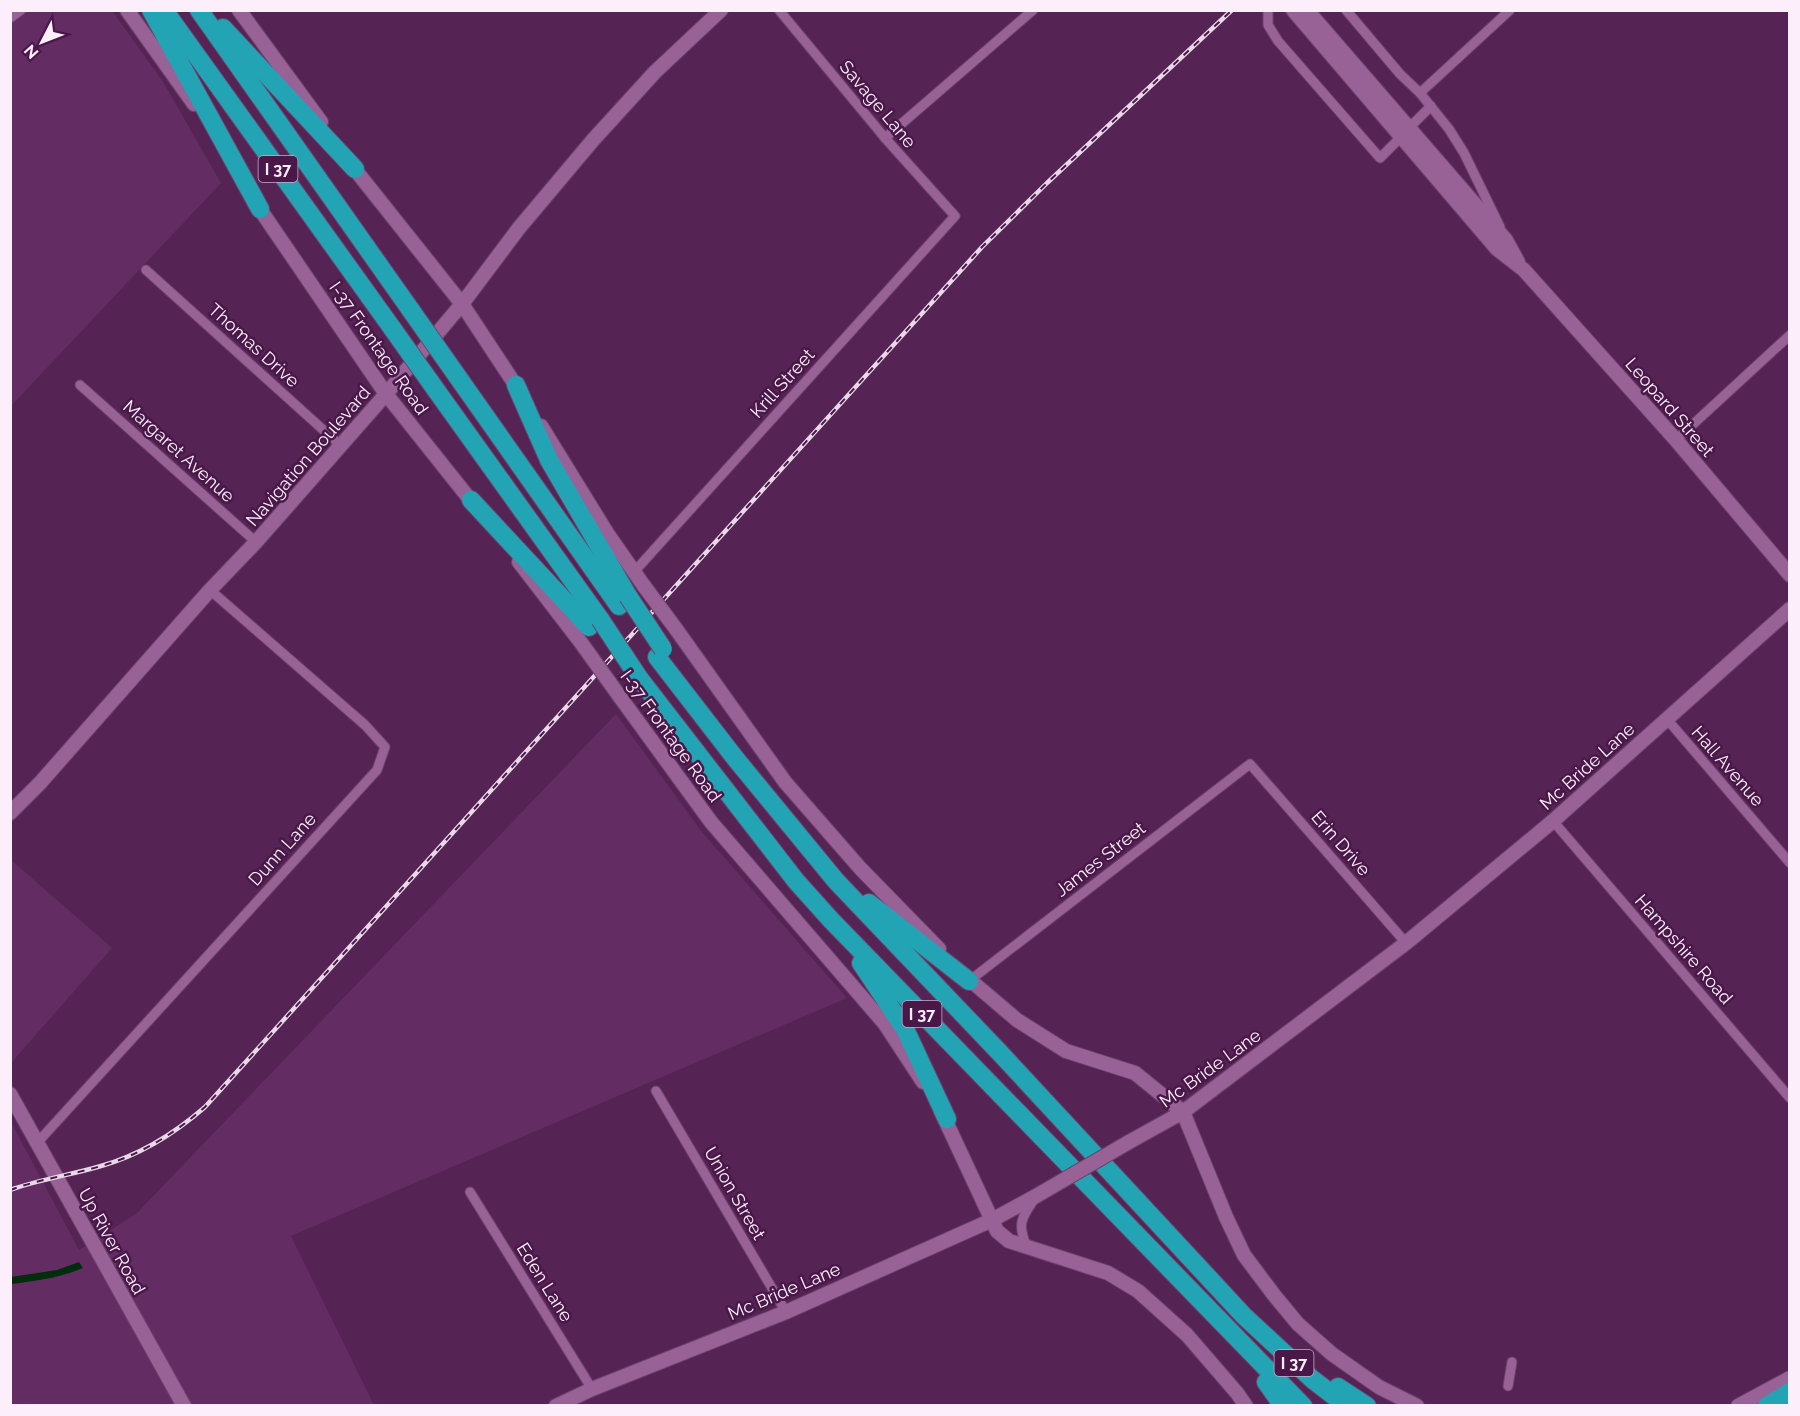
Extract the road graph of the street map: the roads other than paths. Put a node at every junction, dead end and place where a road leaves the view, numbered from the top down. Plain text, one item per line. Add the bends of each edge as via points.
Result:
1 (21, 10) edge
2 (127, 10) edge
3 (151, 10) edge
4 (164, 10) edge
5 (199, 10) edge
6 (207, 10) edge
7 (239, 10) edge
8 (721, 10) edge
9 (780, 10) edge
10 (1033, 10) edge
11 (1268, 10) edge
12 (1346, 10) edge
13 (1510, 10) edge
14 (1301, 13) edge
15 (10, 18) edge
16 (1420, 93) junction
17 (1431, 106) junction
18 (1405, 133) junction
19 (885, 138) junction
20 (355, 169) junction
21 (260, 209) junction
22 (955, 216) joint
23 (1506, 240) junction
24 (1520, 266) junction
25 (146, 270) dead end
26 (462, 304) junction
27 (1790, 335) edge
28 (80, 385) dead end
29 (516, 385) junction
30 (386, 394) junction
31 (1676, 440) junction
32 (340, 445) junction
33 (471, 500) joint
34 (256, 542) junction
35 (634, 572) junction
36 (1790, 575) edge
37 (210, 590) junction
38 (624, 601) junction
39 (1790, 609) edge
40 (590, 630) junction
41 (1666, 718) junction
42 (1250, 764) joint
43 (767, 798) junction
44 (10, 813) edge
45 (1553, 821) junction
46 (1790, 863) edge
47 (831, 920) junction
48 (1406, 943) junction
49 (969, 981) junction
50 (656, 1091) dead end
51 (10, 1094) edge
52 (1790, 1098) edge
53 (1183, 1112) junction
54 (947, 1119) junction
55 (37, 1143) junction
56 (470, 1192) dead end
57 (1036, 1196) junction
58 (992, 1220) junction
59 (1027, 1248) junction
60 (786, 1312) junction
61 (1244, 1316) junction
62 (1228, 1330) junction
63 (1512, 1362) dead end
64 (1790, 1378) edge
65 (1508, 1386) dead end
66 (592, 1389) junction
67 (1790, 1392) edge
68 (184, 1406) edge
69 (556, 1406) edge
70 (1246, 1406) edge
71 (1283, 1406) edge
72 (1303, 1406) edge
73 (1347, 1406) edge
74 (1367, 1406) edge
75 (1417, 1406) edge
76 (1738, 1406) edge
77 (1767, 1406) edge

1 - 15 street
2 - 21 main road, I-37 Frontage Road via 186,92
3 - 21 highway
4 - 40 highway, I 37, bridge via 436,390
5 - 38 highway, I 37, bridge via 455,373
6 - 20 highway
7 - 20 main road
8 - 26 main road, Navigation Boulevard via 655,72 593,140
9 - 19 street, Savage Lane
10 - 19 street
11 - 18 street via 1268,26 1278,41 1380,158
12 - 16 street
13 - 16 street
14 - 18 main road, Leopard Street
16 - 17 street
17 - 18 street
17 - 23 street via 1464,153
18 - 23 main road, Leopard Street
18 - 24 main road, Leopard Street via 1497,249
19 - 22 street, Savage Lane
20 - 26 main road
21 - 30 main road, I-37 Frontage Road
22 - 35 street, Krill Street
23 - 24 main road, Leopard Street
24 - 31 main road, Leopard Street
25 - 32 street, Thomas Drive
26 - 29 main road
26 - 30 main road, Navigation Boulevard
27 - 31 street
28 - 34 street, Margaret Avenue
29 - 35 main road
29 - 38 highway via 549,460
30 - 32 main road, Navigation Boulevard
30 - 33 main road, I-37 Frontage Road
31 - 36 main road, Leopard Street
32 - 34 main road, Navigation Boulevard
33 - 40 highway
34 - 37 main road, Navigation Boulevard
35 - 49 main road, bridge via 785,782 860,868
37 - 44 main road, Navigation Boulevard
37 - 55 street, Dunn Lane via 365,725 385,747 377,770
38 - 43 highway, I 37, bridge via 700,713
39 - 41 main road, Mc Bride Lane
40 - 47 highway, I 37, bridge via 639,678 796,881
40 - 54 main road, I-37 Frontage Road, bridge via 620,697 711,822 885,1024
41 - 45 main road, Mc Bride Lane
41 - 46 street, Hall Avenue
42 - 48 street, Erin Drive
42 - 49 street, James Street
43 - 49 highway via 862,897
43 - 61 highway, I 37 via 836,881
45 - 48 main road, Mc Bride Lane
45 - 52 street, Hampshire Road
47 - 54 highway via 905,1029
47 - 62 highway, I 37
48 - 53 main road, Mc Bride Lane
49 - 53 main road via 1017,1020 1066,1051 1135,1072
50 - 60 street, Union Street
51 - 55 main road, Up River Road
53 - 57 main road, Mc Bride Lane, bridge
53 - 75 main road via 1244,1255 1274,1295 1298,1324 1332,1354 1379,1387
54 - 58 main road, I-37 Frontage Road
55 - 68 main road, Up River Road
56 - 66 street, Eden Lane
57 - 58 main road, Mc Bride Lane
57 - 59 street via 1020,1225
58 - 59 main road, I-37 Frontage Road via 1002,1236
58 - 60 main road, Mc Bride Lane
59 - 70 main road, I-37 Frontage Road via 1108,1273 1138,1291 1187,1335
60 - 66 main road, Mc Bride Lane
61 - 73 highway, I 37
61 - 74 highway via 1265,1327 1332,1383
62 - 71 highway, I 37
62 - 72 highway
63 - 65 street
64 - 76 main road
66 - 69 main road, Mc Bride Lane
67 - 77 highway

